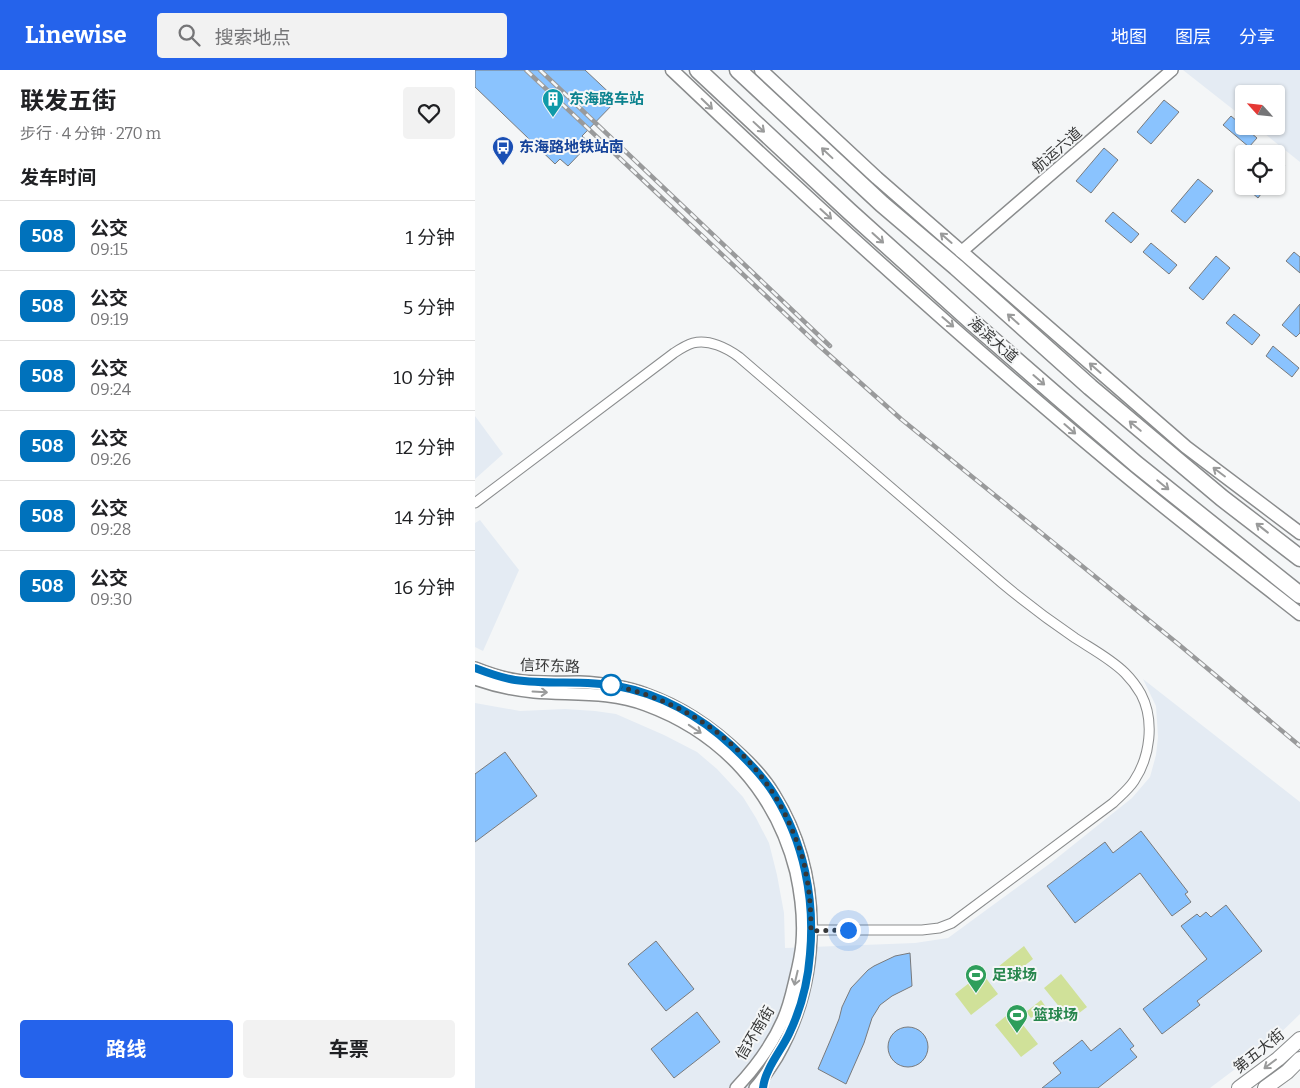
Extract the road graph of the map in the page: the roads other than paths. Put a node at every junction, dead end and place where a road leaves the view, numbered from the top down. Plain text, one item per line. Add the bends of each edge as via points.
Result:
1 (672, 70) edge
2 (698, 70) edge
3 (738, 70) edge
4 (761, 70) edge
5 (1172, 70) edge
6 (961, 252) junction
7 (475, 503) edge
8 (1300, 533) edge
9 (1300, 558) edge
10 (1300, 595) edge
11 (1300, 614) edge
12 (475, 668) edge
13 (475, 680) edge
14 (807, 930) junction
15 (1300, 1039) edge
16 (1300, 1059) edge
17 (769, 1069) junction
18 (743, 1087) edge
19 (755, 1088) edge
20 (763, 1088) edge
21 (1239, 1088) edge
22 (1265, 1088) edge

1 -> 11 main road via 834,221 1021,386 1121,472
2 -> 10 highway, 海滨大道 via 849,211 1043,384 1136,464
9 -> 3 highway, 海滨大道 via 1222,498 1090,387 882,204
6 -> 4 main road
5 - 6 street, 航运六道
8 -> 6 main road via 1186,447
7 - 14 street via 674,353 693,343 711,344 730,350 739,357 1040,614 1112,661 1141,693 1149,722 1147,750 1143,767 1125,792 952,923 922,930
12 - 14 street, 信环东路 via 513,680 581,682 631,689 675,706 714,730 757,771 784,813 806,873 810,904
13 -> 14 street, 信环东路 via 517,690 625,698 677,718 715,743 755,784 784,834
14 - 17 street, 信环南街 via 809,969 801,1002 791,1029
14 -> 18 street, 信环南街 via 789,1005
15 -> 21 main road, 第五大街
16 - 22 main road
17 - 19 street, 信环南街
17 - 20 street

